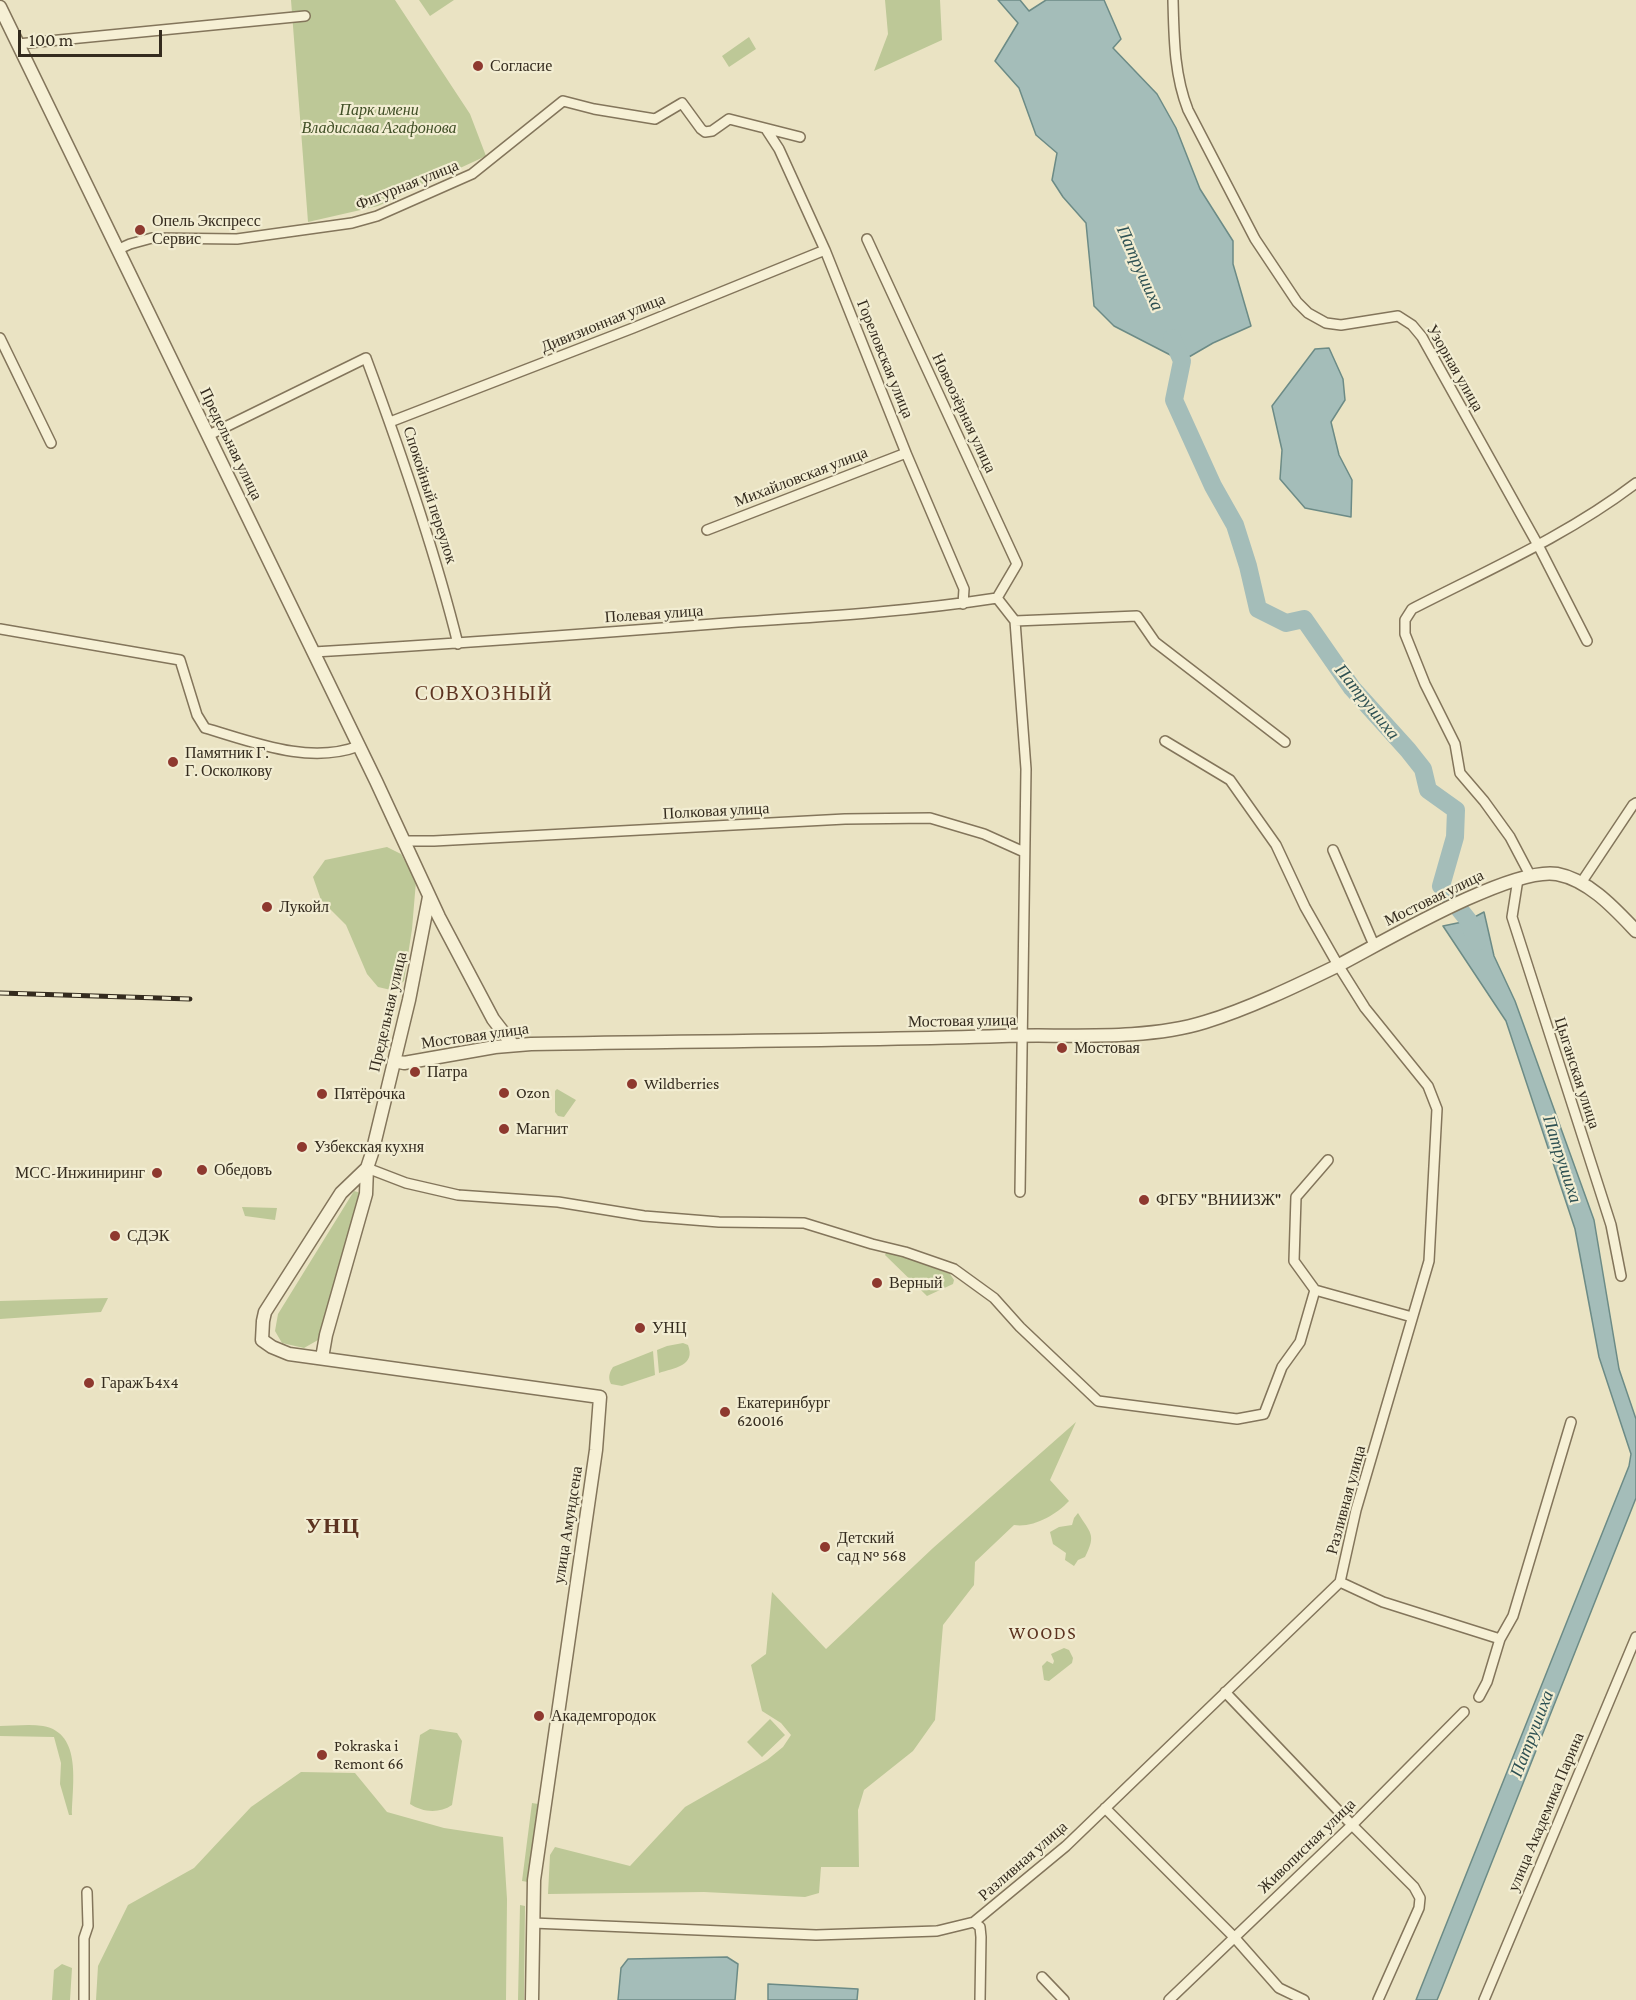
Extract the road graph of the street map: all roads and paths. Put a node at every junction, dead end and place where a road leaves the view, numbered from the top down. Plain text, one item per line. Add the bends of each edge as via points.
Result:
1 (1173, 0) edge
2 (0, 7) edge
3 (305, 16) dead end
4 (18, 44) junction
5 (766, 129) junction
6 (800, 136) dead end
7 (867, 239) dead end
8 (119, 249) junction
9 (825, 250) junction
10 (0, 338) edge
11 (390, 422) junction
12 (209, 435) junction
13 (51, 443) dead end
14 (906, 453) junction
15 (1636, 483) edge
16 (708, 530) dead end
17 (1538, 544) junction
18 (997, 598) junction
19 (963, 604) junction
20 (1015, 621) junction
21 (0, 629) edge
22 (1587, 641) dead end
23 (458, 644) junction
24 (314, 652) junction
25 (1165, 741) dead end
26 (1285, 742) dead end
27 (358, 746) junction
28 (1636, 803) edge
29 (403, 841) junction
30 (1333, 850) dead end
31 (1024, 852) junction
32 (1524, 877) junction
33 (1581, 883) junction
34 (429, 897) junction
35 (1636, 932) edge
36 (1374, 945) junction
37 (1338, 965) junction
38 (1023, 1036) junction
39 (513, 1045) junction
40 (394, 1061) junction
41 (1328, 1160) dead end
42 (367, 1168) junction
43 (1020, 1192) dead end
44 (1620, 1276) dead end
45 (1315, 1290) junction
46 (1412, 1317) junction
47 (322, 1358) junction
48 (1571, 1422) dead end
49 (1340, 1582) junction
50 (1636, 1636) edge
51 (1500, 1639) junction
52 (1225, 1692) junction
53 (1479, 1697) dead end
54 (1464, 1712) dead end
55 (1105, 1808) junction
56 (1352, 1825) junction
57 (87, 1892) dead end
58 (974, 1922) junction
59 (532, 1923) junction
60 (1234, 1937) junction
61 (1042, 1977) dead end
62 (84, 2000) edge
63 (532, 2000) edge
64 (980, 2000) edge
65 (1064, 2000) edge
66 (1169, 2000) edge
67 (1304, 2000) edge
68 (1378, 2000) edge
69 (1484, 2000) edge

1 - 17 street, Узорная улица via 1174,50 1181,93 1255,239 1296,302 1326,323 1341,325 1398,316 1412,325
2 - 4 street, Предельная улица
3 - 4 street
4 - 8 street, Предельная улица
5 - 6 street, Фигурная улица
5 - 8 street, Фигурная улица via 729,119 705,132 682,103 655,118 563,100 472,174 377,216 237,239 152,238
5 - 9 street, Гореловская улица
7 - 18 street, Новоозёрная улица via 1017,564
8 - 12 street, Предельная улица
9 - 11 street, Дивизионная улица
9 - 14 street, Гореловская улица
10 - 13 street
11 - 12 street, Спокойный переулок via 366,358
11 - 23 street, Спокойный переулок via 441,575
12 - 24 street, Предельная улица
14 - 16 street, Михайловская улица
14 - 19 street, Гореловская улица via 964,589
15 - 17 street
17 - 22 street, Узорная улица
17 - 32 street via 1412,609 1405,620 1405,634 1425,684 1455,744 1460,772 1510,837
18 - 19 street, Полевая улица
18 - 20 street
19 - 23 street, Полевая улица
20 - 26 street via 1137,616 1155,642
20 - 31 street via 1026,769
21 - 27 street via 180,660 196,714 205,728 303,753 344,752
23 - 24 street, Полевая улица
24 - 27 street, Предельная улица
25 - 37 street, Разливная улица via 1230,780 1276,845
27 - 29 street, Предельная улица
28 - 33 street
29 - 31 street, Полковая улица via 930,818 984,834
29 - 34 street, Предельная улица
30 - 36 street
31 - 38 street
32 - 33 street, Мостовая улица via 1556,874
32 - 36 street, Мостовая улица
32 - 44 street, Цыганская улица via 1512,917 1611,1225
33 - 35 street, Мостовая улица
34 - 39 street, Предельная улица via 493,1020
34 - 40 street, Предельная улица
36 - 37 street, Мостовая улица
37 - 38 street, Мостовая улица via 1203,1023 1159,1032
37 - 46 street, Разливная улица via 1365,1008 1428,1086 1437,1109 1429,1260
38 - 39 street, Мостовая улица
38 - 43 street
39 - 40 street, Мостовая улица via 404,1063
40 - 42 street, Предельная улица
41 - 45 street via 1296,1197 1294,1262
42 - 45 street via 406,1183 458,1195 558,1202 644,1216 708,1221 804,1222 954,1269 994,1298 1098,1401 1237,1419 1264,1414 1282,1367 1300,1342
42 - 47 street, Предельная улица via 366,1194
42 - 47 street, улица Амундсена via 341,1193 262,1321 262,1340 272,1347 289,1354
45 - 46 street
46 - 49 street, Разливная улица via 1356,1510
47 - 59 street, улица Амундсена via 600,1397 596,1450 534,1880
48 - 51 street via 1513,1616
49 - 51 street via 1383,1602
49 - 52 street, Разливная улица
50 - 69 street, улица Академика Парина
51 - 53 street
52 - 55 street, Разливная улица
52 - 56 street
54 - 56 street, Живописная улица
55 - 58 street, Разливная улица via 1066,1846
55 - 60 street
56 - 60 street, Живописная улица
56 - 68 street via 1414,1887 1420,1898
57 - 62 street
58 - 59 street, Разливная улица via 937,1931 816,1935
58 - 64 street, Разливная улица via 980,1927 981,1937
59 - 63 street, улица Амундсена
60 - 66 street, Живописная улица
60 - 67 street via 1279,1988
61 - 65 street

